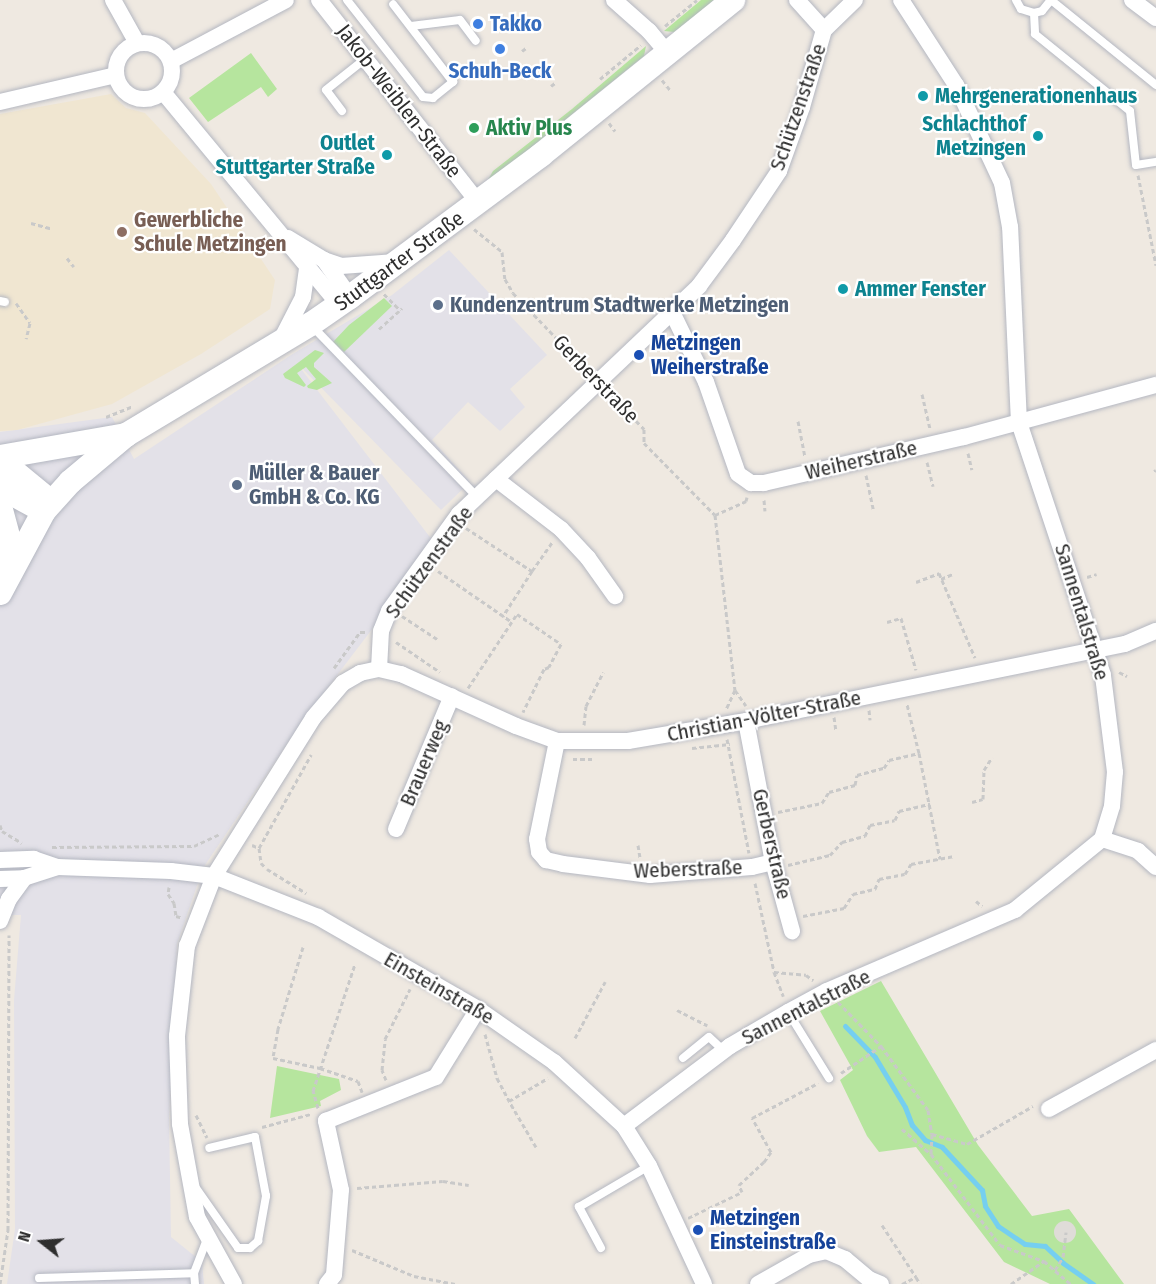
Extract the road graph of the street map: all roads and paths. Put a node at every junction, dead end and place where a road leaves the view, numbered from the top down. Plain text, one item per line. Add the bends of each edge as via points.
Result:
1 (113, 0) edge
2 (286, 0) edge
3 (319, 0) edge
4 (347, 0) edge
5 (614, 0) edge
6 (697, 0) edge
7 (734, 0) edge
8 (855, 0) edge
9 (901, 0) edge
10 (1017, 0) edge
11 (1051, 0) edge
12 (1132, 0) edge
13 (801, 1) edge
14 (393, 4) dead end
15 (1034, 13) junction
16 (499, 14) dead end
17 (495, 18) dead end
18 (1156, 18) edge
19 (411, 26) junction
20 (824, 30) junction
21 (654, 35) junction
22 (476, 41) dead end
23 (138, 44) junction
24 (526, 48) dead end
25 (522, 51) dead end
26 (668, 54) junction
27 (365, 58) junction
28 (171, 61) junction
29 (116, 75) junction
30 (1156, 85) edge
31 (591, 87) dead end
32 (163, 92) junction
33 (0, 102) edge
34 (342, 111) dead end
35 (1156, 162) edge
36 (1136, 165) junction
37 (479, 203) junction
38 (458, 218) junction
39 (31, 223) dead end
40 (50, 228) dead end
41 (282, 234) junction
42 (67, 258) dead end
43 (324, 260) junction
44 (396, 262) junction
45 (1156, 265) edge
46 (75, 267) dead end
47 (308, 270) junction
48 (6, 300) edge
49 (345, 301) junction
50 (402, 308) dead end
51 (672, 312) junction
52 (310, 324) junction
53 (379, 329) dead end
54 (26, 339) dead end
55 (281, 340) junction
56 (598, 381) junction
57 (1156, 385) edge
58 (922, 394) dead end
59 (138, 404) dead end
60 (101, 419) dead end
61 (798, 421) dead end
62 (1019, 423) junction
63 (126, 435) junction
64 (928, 444) junction
65 (0, 457) edge
66 (863, 459) junction
67 (0, 464) edge
68 (809, 473) junction
69 (496, 479) junction
70 (751, 483) junction
71 (933, 486) dead end
72 (0, 487) edge
73 (477, 497) junction
74 (0, 506) edge
75 (47, 507) junction
76 (873, 509) dead end
77 (715, 515) junction
78 (456, 519) junction
79 (561, 530) junction
80 (425, 561) junction
81 (532, 571) junction
82 (953, 574) dead end
83 (941, 579) junction
84 (916, 582) dead end
85 (4, 583) edge
86 (615, 596) dead end
87 (391, 608) junction
88 (503, 616) junction
89 (512, 622) junction
90 (887, 622) dead end
91 (381, 631) junction
92 (1156, 631) edge
93 (437, 639) dead end
94 (1097, 650) junction
95 (379, 669) junction
96 (603, 672) dead end
97 (982, 673) junction
98 (330, 674) dead end
99 (443, 674) dead end
100 (921, 686) junction
101 (904, 689) junction
102 (460, 692) junction
103 (746, 721) junction
104 (723, 724) junction
105 (516, 726) junction
106 (557, 741) junction
107 (582, 741) junction
108 (313, 752) dead end
109 (919, 753) junction
110 (992, 757) dead end
111 (972, 802) dead end
112 (930, 804) junction
113 (765, 815) junction
114 (0, 825) edge
115 (396, 829) dead end
116 (238, 839) junction
117 (1102, 839) junction
118 (175, 846) junction
119 (47, 847) dead end
120 (23, 848) dead end
121 (259, 848) junction
122 (954, 856) dead end
123 (940, 858) junction
124 (0, 860) edge
125 (774, 865) junction
126 (57, 867) junction
127 (1156, 867) edge
128 (171, 872) junction
129 (214, 876) junction
130 (30, 877) junction
131 (0, 879) edge
132 (318, 917) junction
133 (196, 923) junction
134 (5, 924) edge
135 (791, 924) joint
136 (303, 947) dead end
137 (354, 964) dead end
138 (774, 972) dead end
139 (605, 982) dead end
140 (827, 991) junction
141 (411, 992) dead end
142 (478, 1009) junction
143 (788, 1012) junction
144 (575, 1038) dead end
145 (881, 1046) junction
146 (1156, 1050) edge
147 (724, 1051) junction
148 (868, 1056) dead end
149 (683, 1058) dead end
150 (320, 1068) junction
151 (547, 1078) dead end
152 (829, 1078) dead end
153 (809, 1087) dead end
154 (393, 1095) junction
155 (509, 1101) junction
156 (367, 1105) junction
157 (1049, 1108) joint
158 (195, 1113) dead end
159 (624, 1126) junction
160 (902, 1129) dead end
161 (207, 1134) dead end
162 (932, 1134) junction
163 (255, 1137) junction
164 (536, 1147) dead end
165 (209, 1148) dead end
166 (931, 1154) junction
167 (649, 1166) junction
168 (189, 1178) junction
169 (469, 1185) dead end
170 (341, 1190) junction
171 (676, 1224) junction
172 (882, 1225) dead end
173 (1066, 1232) dead end
174 (208, 1237) junction
175 (336, 1244) junction
176 (601, 1248) dead end
177 (1044, 1261) junction
178 (1054, 1270) junction
179 (194, 1274) junction
180 (916, 1277) junction
181 (39, 1278) dead end
182 (0, 1284) edge
183 (195, 1284) edge
184 (234, 1284) edge
185 (327, 1284) edge
186 (455, 1284) edge
187 (704, 1284) edge
188 (758, 1284) edge
189 (881, 1284) edge
190 (902, 1284) edge
191 (920, 1284) edge
192 (1011, 1284) edge
193 (1070, 1284) edge

1 - 23 street
2 - 28 street
3 - 27 street, Jakob-Weiblen-Straße
4 - 19 lane via 423,97 434,98 453,82
5 - 21 street
6 - 21 path
7 - 26 main road, Stuttgarter Straße
8 - 20 street, Schützenstraße
9 - 62 street, Sannentalstraße via 956,85 1002,183 1011,227
10 - 15 lane via 1021,9
11 - 15 lane via 1042,11
11 - 30 lane
12 - 18 street
13 - 20 street, Schützenstraße
14 - 19 lane
15 - 36 lane via 1035,34 1130,111
16 - 17 path
19 - 22 lane via 460,20
20 - 51 street, Schützenstraße via 779,171 699,286
21 - 26 street
21 - 31 path
23 - 28 street via 162,49
23 - 29 street via 121,55
24 - 25 path
26 - 37 main road, Stuttgarter Straße
27 - 34 lane via 326,90
27 - 37 street, Jakob-Weiblen-Straße
28 - 32 street via 171,80
29 - 32 street via 126,92 136,98 146,99
29 - 33 street
32 - 41 street
35 - 36 lane
36 - 45 path
37 - 38 main road, Stuttgarter Straße
38 - 44 main road, Stuttgarter Straße
38 - 56 path, Gerberstraße via 502,252 505,279 513,293
39 - 40 path
41 - 43 street
41 - 47 street
42 - 46 path
43 - 44 street via 341,266
43 - 49 street
44 - 49 main road, Stuttgarter Straße
47 - 49 street
47 - 55 street via 303,297
48 - 54 path via 30,323
49 - 52 main road, Stuttgarter Straße
50 - 53 path
51 - 56 street, Schützenstraße
51 - 70 street via 706,382 738,474
52 - 55 main road, Stuttgarter Straße
52 - 73 lane
55 - 63 main road, Stuttgarter Straße
56 - 69 street, Schützenstraße
56 - 77 path, Gerberstraße via 644,429 644,443
57 - 62 street, Weiherstraße
58 - 64 path
59 - 60 path
61 - 68 path
62 - 64 street, Weiherstraße
62 - 94 street, Sannentalstraße
63 - 65 main road
63 - 75 main road, Stuttgarter Straße
64 - 66 street, Weiherstraße
64 - 71 path
66 - 68 street, Weiherstraße
66 - 76 path
67 - 75 main road via 11,468
68 - 70 street, Weiherstraße
69 - 73 street, Schützenstraße
69 - 79 street
70 - 77 path via 746,501
72 - 75 main road
73 - 78 street, Schützenstraße
74 - 85 main road via 9,540
75 - 85 main road, Stuttgarter Straße
77 - 104 path via 735,690 723,714
78 - 80 street, Schützenstraße
78 - 81 path
79 - 81 path
79 - 86 street via 588,558
80 - 87 street, Schützenstraße
80 - 88 path
81 - 88 path
82 - 83 path
83 - 84 path via 939,573
83 - 97 path
87 - 91 street, Schützenstraße
87 - 93 path
88 - 89 path
89 - 102 path
89 - 105 path via 517,614 561,644
90 - 100 path via 901,618
91 - 95 street, Schützenstraße
91 - 98 path via 360,632
91 - 99 path
92 - 94 street, Christian-Völter-Straße
94 - 97 street, Christian-Völter-Straße
94 - 117 street, Sannentalstraße via 1115,772 1112,806
95 - 102 street, Christian-Völter-Straße
95 - 116 street via 360,673 328,698
96 - 107 path via 586,706
97 - 100 street, Christian-Völter-Straße
100 - 101 street, Christian-Völter-Straße
101 - 103 street, Christian-Völter-Straße
101 - 109 path
102 - 105 street, Christian-Völter-Straße
102 - 115 street, Brauerweg
103 - 104 street, Christian-Völter-Straße
103 - 113 street, Gerberstraße
104 - 107 street, Christian-Völter-Straße via 628,741
105 - 106 street, Christian-Völter-Straße
106 - 107 street, Christian-Völter-Straße
106 - 125 street, Weberstraße via 537,839 539,852 546,860 650,875
108 - 121 path
109 - 112 path
109 - 113 path via 889,760 884,768 857,775 855,785 829,792 822,803
110 - 111 path via 984,770 983,799
112 - 123 path
112 - 125 path via 899,811 895,820 870,825 865,836 842,842 830,855
113 - 125 street, Gerberstraße
114 - 120 path
116 - 118 path via 220,834 194,846
116 - 121 path
116 - 129 street
117 - 127 street via 1138,851
117 - 140 street, Sannentalstraße via 1015,910
118 - 119 path
118 - 128 path
121 - 132 path via 261,863 267,869 316,900
122 - 123 path
123 - 135 path via 911,864 905,874 879,879 875,889 853,894 844,908
124 - 126 street, Einsteinstraße via 34,859
125 - 135 street, Gerberstraße
126 - 128 street, Einsteinstraße
126 - 130 street, Einsteinstraße
128 - 129 street, Einsteinstraße
128 - 133 path via 168,894 176,916
129 - 132 street, Einsteinstraße
129 - 133 street
130 - 131 street, Einsteinstraße
130 - 134 street via 9,899
132 - 142 street, Einsteinstraße
133 - 168 street via 187,946 177,1052 180,1124
134 - 182 path via 8,1230
136 - 150 path via 273,1058
137 - 150 path
138 - 143 path
139 - 144 path
140 - 143 street, Sannentalstraße
140 - 145 path
141 - 154 path via 385,1039 382,1070
142 - 154 street via 436,1077
142 - 155 path via 497,1077
142 - 159 street, Einsteinstraße via 554,1062
143 - 147 street, Sannentalstraße
143 - 152 lane
145 - 148 path
145 - 162 path via 928,1110
146 - 157 street
147 - 149 lane via 709,1037
147 - 159 street, Sannentalstraße
150 - 156 path via 358,1081
150 - 163 path via 314,1090 319,1113 253,1129
151 - 155 path
153 - 171 path via 752,1118 771,1152 739,1185 742,1192
154 - 156 street
155 - 164 path
156 - 170 street via 326,1121
157 - 162 path via 1036,1104 967,1144
158 - 161 path
159 - 167 street, Einsteinstraße
160 - 166 path
162 - 166 path
163 - 165 lane
163 - 168 lane via 266,1196 258,1241 250,1248 238,1248
166 - 177 path via 1000,1245
167 - 171 street, Einsteinstraße
167 - 176 lane via 579,1207
168 - 174 street via 197,1217
169 - 170 path via 443,1181
170 - 175 street
171 - 187 street, Einsteinstraße
172 - 180 path
173 - 178 path via 1063,1257
174 - 179 lane
174 - 184 street
175 - 185 street via 334,1275
175 - 186 path via 414,1276
177 - 178 path
177 - 192 path
178 - 193 path
179 - 181 lane
179 - 183 lane
180 - 190 path
180 - 191 path
188 - 189 street via 809,1255 826,1251

